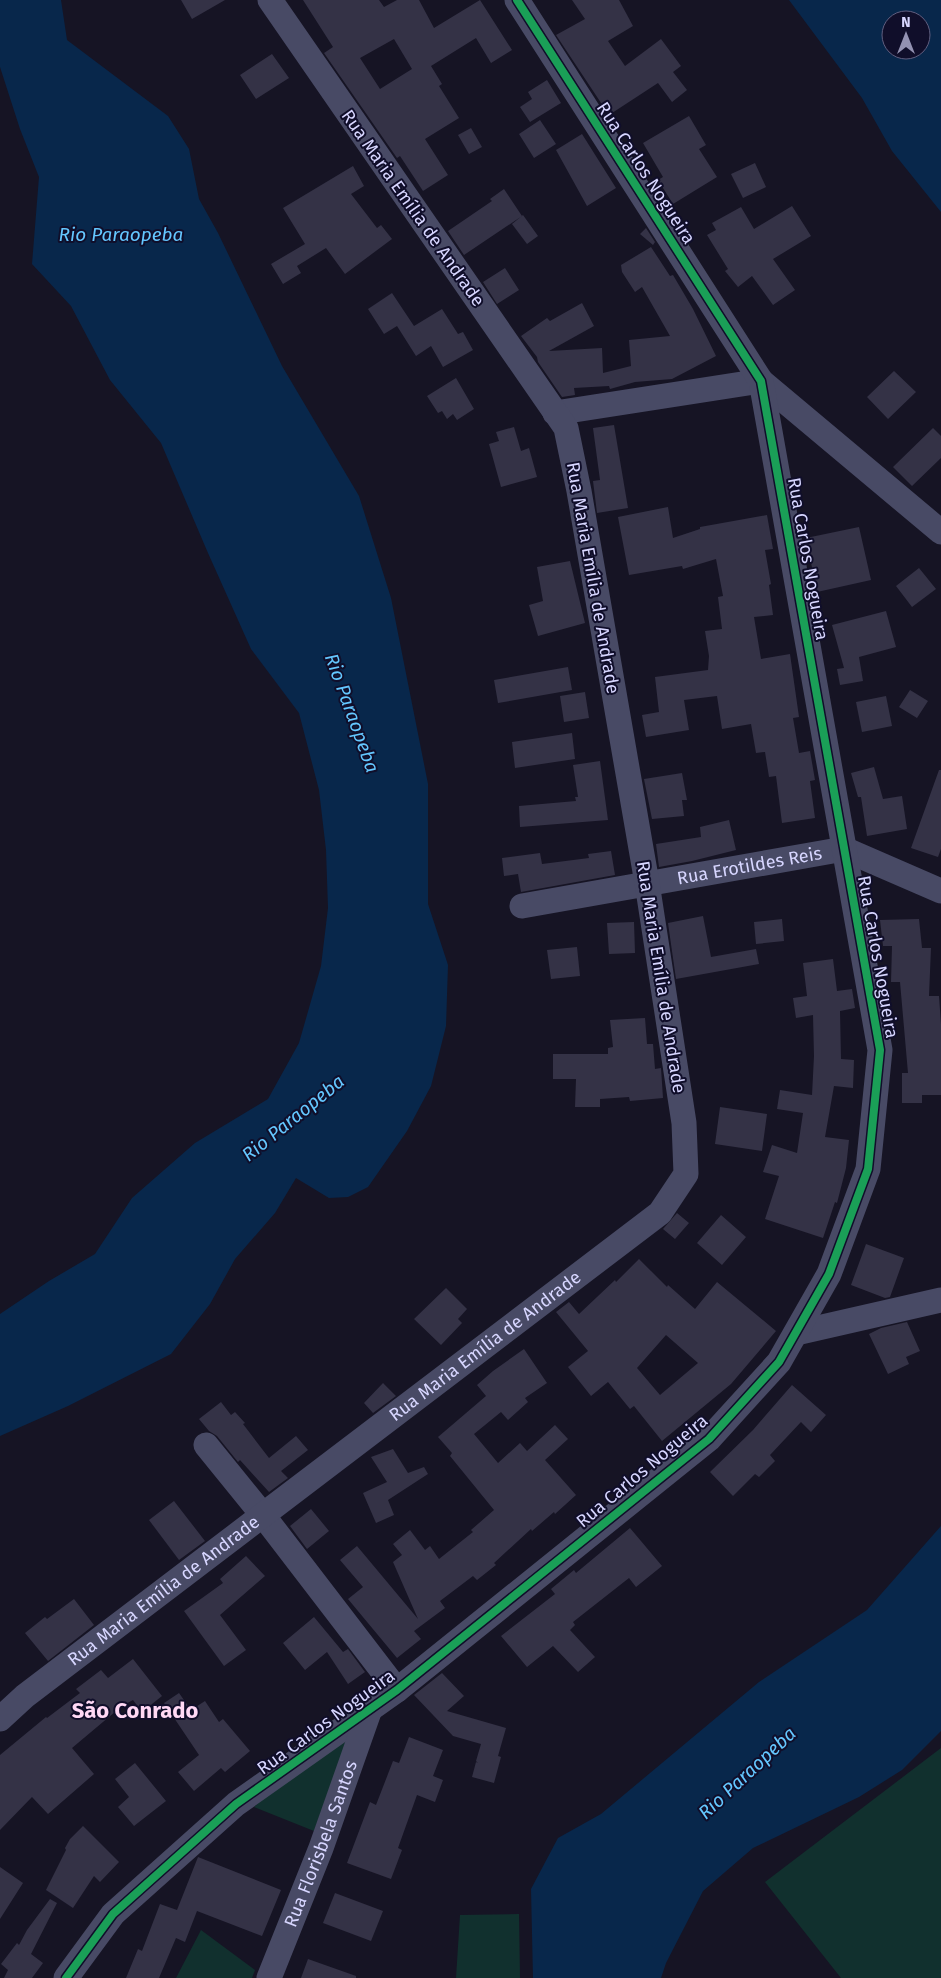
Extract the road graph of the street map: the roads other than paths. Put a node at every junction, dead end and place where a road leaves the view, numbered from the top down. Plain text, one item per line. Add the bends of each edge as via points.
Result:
1 (270, 0) edge
2 (517, 0) edge
3 (761, 382) junction
4 (555, 413) junction
5 (941, 532) edge
6 (844, 850) junction
7 (647, 883) junction
8 (941, 891) edge
9 (522, 906) dead end
10 (941, 1300) edge
11 (796, 1333) junction
12 (206, 1445) dead end
13 (262, 1514) junction
14 (397, 1690) junction
15 (370, 1709) junction
16 (0, 1719) edge
17 (66, 1978) edge
18 (269, 1978) edge

1 - 4 street, Rua Maria Emília de Andrade
2 - 3 street, Rua Carlos Nogueira
3 - 4 street
3 - 5 street
3 - 6 street, Rua Carlos Nogueira
4 - 7 street, Rua Maria Emília de Andrade via 566,428 579,491
6 - 7 street, Rua Erotildes Reis
6 - 8 street, Rua Erotildes Reis
6 - 11 street, Rua Carlos Nogueira via 880,1050 868,1169 829,1274
7 - 9 street, Rua Erotildes Reis
7 - 13 street, Rua Maria Emília de Andrade via 684,1124 686,1174 660,1213
10 - 11 street
11 - 14 street, Rua Carlos Nogueira via 779,1362 709,1439
12 - 13 street
13 - 14 street
13 - 16 street, Rua Maria Emília de Andrade via 25,1696
14 - 15 street, Rua Carlos Nogueira
15 - 17 street, Rua Carlos Nogueira via 236,1804 113,1914
15 - 18 street, Rua Florisbela Santos via 321,1848

